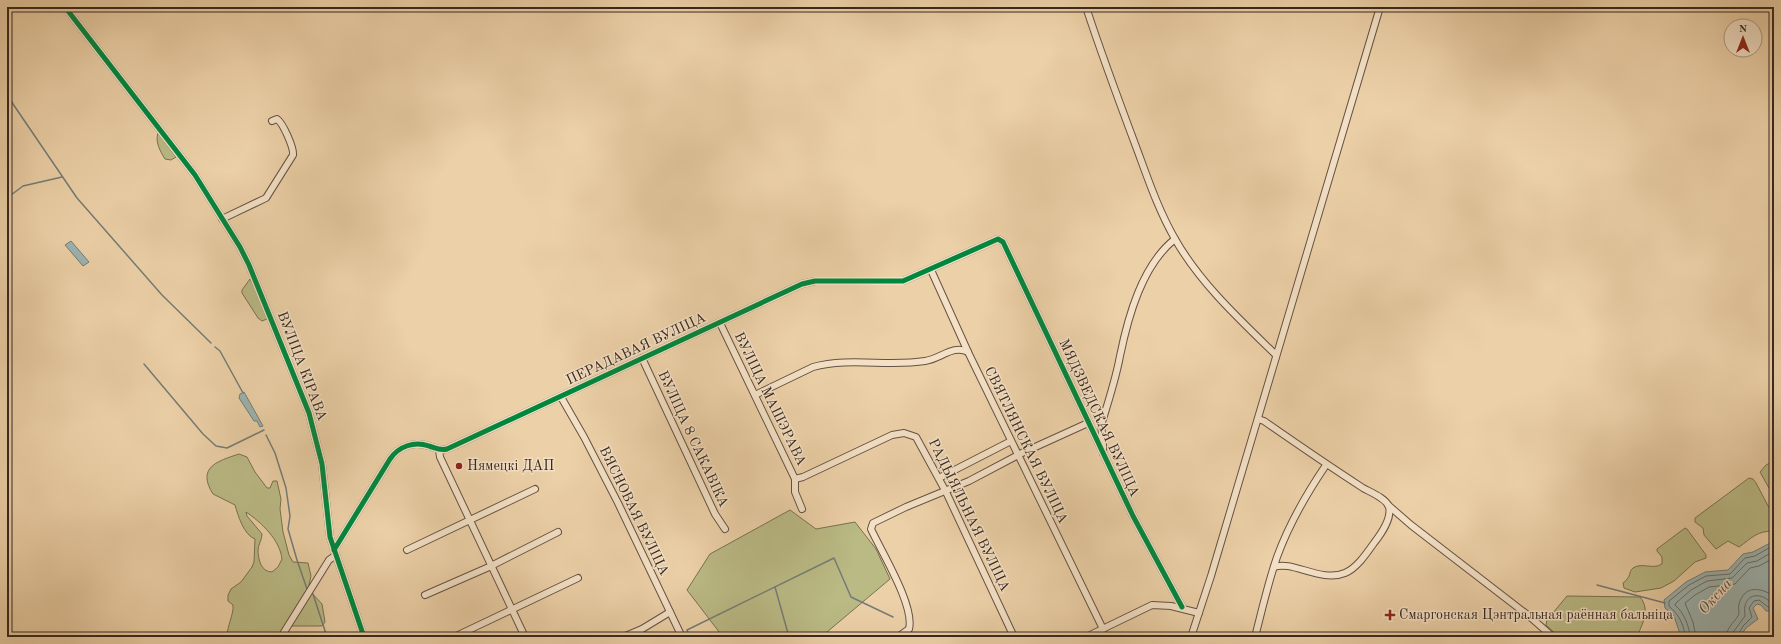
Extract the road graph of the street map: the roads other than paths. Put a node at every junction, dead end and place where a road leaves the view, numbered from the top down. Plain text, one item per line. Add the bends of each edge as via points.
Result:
1 (65, 7) edge
2 (1086, 7) edge
3 (1380, 7) edge
4 (272, 121) dead end
5 (222, 219) junction
6 (998, 239) joint
7 (1175, 239) junction
8 (931, 270) junction
9 (720, 323) junction
10 (960, 336) junction
11 (954, 350) junction
12 (968, 352) junction
13 (1276, 355) junction
14 (642, 358) junction
15 (755, 395) junction
16 (561, 397) junction
17 (1258, 419) junction
18 (1088, 423) junction
19 (1011, 441) junction
20 (439, 450) junction
21 (1103, 454) junction
22 (1018, 456) junction
23 (1326, 465) junction
24 (938, 478) junction
25 (795, 479) junction
26 (535, 489) dead end
27 (946, 492) junction
28 (1389, 508) junction
29 (802, 509) dead end
30 (470, 520) junction
31 (725, 530) dead end
32 (558, 532) dead end
33 (407, 550) dead end
34 (335, 552) junction
35 (491, 565) junction
36 (1274, 567) junction
37 (578, 578) dead end
38 (425, 595) dead end
39 (1182, 608) junction
40 (512, 610) junction
41 (670, 612) junction
42 (1199, 613) junction
43 (1103, 629) junction
44 (281, 637) edge
45 (364, 637) edge
46 (454, 637) edge
47 (525, 637) edge
48 (623, 637) edge
49 (682, 637) edge
50 (898, 637) edge
51 (1014, 637) edge
52 (1086, 637) edge
53 (1191, 637) edge
54 (1255, 637) edge
55 (1553, 637) edge

1 - 5 street, ВУЛІЦА КІРАВА via 194,175
2 - 7 street via 1110,79 1158,205
3 - 13 street
4 - 5 street via 277,119 282,124 293,149 293,155 266,198
5 - 34 street, ВУЛІЦА КІРАВА via 249,266 310,418 322,464 328,530
6 - 8 street, ПЕРАДАВАЯ ВУЛІЦА
6 - 18 street, МЯДЗВЕДСКАЯ ВУЛІЦА via 1003,242
7 - 13 street via 1217,295
7 - 21 street via 1155,260 1135,301 1102,422
8 - 9 street, ПЕРАДАВАЯ ВУЛІЦА via 903,281 808,282
8 - 10 street, СВЯТЛЯНСКАЯ ВУЛІЦА
9 - 14 street, ПЕРАДАВАЯ ВУЛІЦА
9 - 15 street, ВУЛІЦА МАШЭРАВА
10 - 11 street
10 - 12 street, СВЯТЛЯНСКАЯ ВУЛІЦА
11 - 12 street via 962,349
11 - 15 street via 925,361 851,362 813,367
12 - 19 street, СВЯТЛЯНСКАЯ ВУЛІЦА
13 - 17 street
14 - 16 street, ПЕРАДАВАЯ ВУЛІЦА
14 - 31 street, ВУЛІЦА 8 САКАВІКА via 715,514
15 - 25 street, ВУЛІЦА МАШЭРАВА
16 - 20 street, ПЕРАДАВАЯ ВУЛІЦА via 447,449
16 - 41 street, ВЯСНОВАЯ ВУЛІЦА via 618,503
17 - 23 street
17 - 42 street
18 - 21 street, МЯДЗВЕДСКАЯ ВУЛІЦА
18 - 22 street
19 - 22 street, СВЯТЛЯНСКАЯ ВУЛІЦА
19 - 24 street
20 - 30 street
20 - 34 street via 422,445 406,446 395,452
21 - 39 street, МЯДЗВЕДСКАЯ ВУЛІЦА via 1132,516
22 - 27 street
22 - 43 street, СВЯТЛЯНСКАЯ ВУЛІЦА
23 - 28 street via 1378,497
23 - 36 street via 1312,485
24 - 25 street, РАДЫЯЛЬНАЯ ВУЛІЦА via 918,439 914,435 904,433 892,435
24 - 27 street, РАДЫЯЛЬНАЯ ВУЛІЦА
25 - 29 street, ВУЛІЦА МАШЭРАВА via 795,492
26 - 30 street
27 - 50 street via 889,515 872,525 871,529 902,594 909,616 909,629
27 - 51 street, РАДЫЯЛЬНАЯ ВУЛІЦА
28 - 36 street via 1387,521 1376,540 1353,568 1344,574 1322,575 1282,565
28 - 55 street
30 - 33 street
30 - 35 street
32 - 35 street
34 - 44 street
34 - 45 street, ВУЛІЦА КІРАВА
35 - 38 street
35 - 40 street
36 - 54 street
37 - 40 street
39 - 42 street
39 - 43 street via 1152,605
40 - 46 street
40 - 47 street
41 - 48 street
41 - 49 street, ВЯСНОВАЯ ВУЛІЦА
42 - 53 street
43 - 52 street

